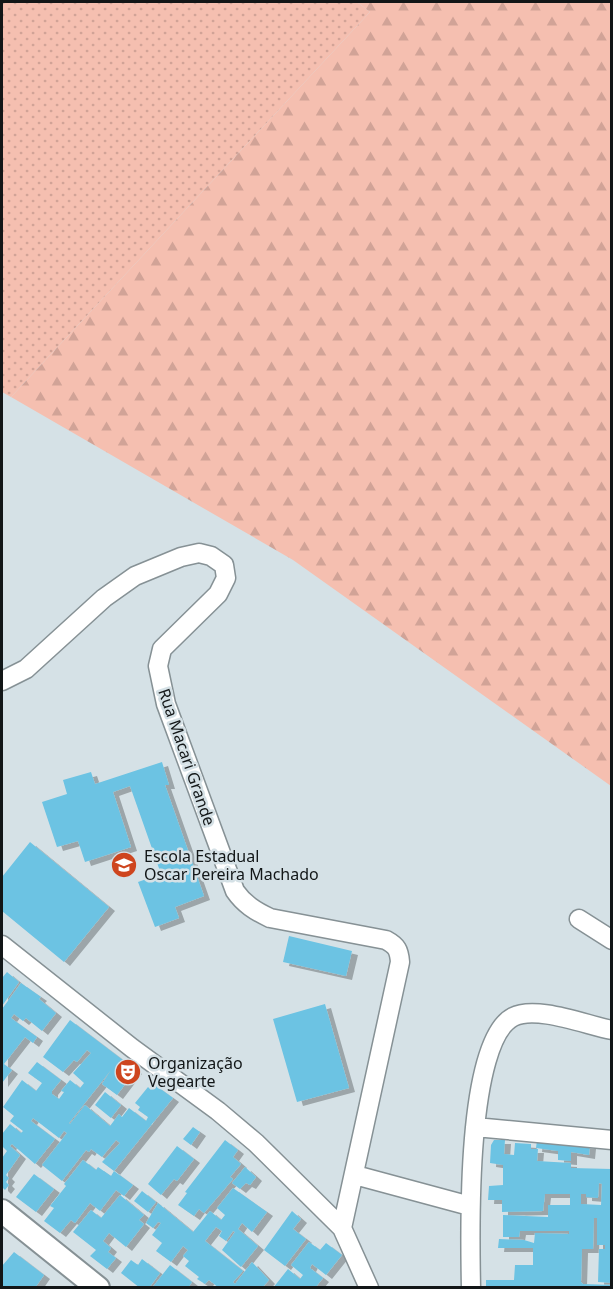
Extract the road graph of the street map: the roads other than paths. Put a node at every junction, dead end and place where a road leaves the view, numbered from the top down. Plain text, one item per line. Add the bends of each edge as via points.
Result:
1 (2, 681) edge
2 (579, 919) dead end
3 (612, 940) edge
4 (2, 945) edge
5 (612, 1030) edge
6 (475, 1127) junction
7 (612, 1140) edge
8 (355, 1175) junction
9 (470, 1206) junction
10 (2, 1211) edge
11 (342, 1228) junction
12 (98, 1287) edge
13 (369, 1287) edge
14 (471, 1287) edge

1 - 8 street, Rua Macari Grande via 26,669 104,598 135,576 199,553 224,565 226,578 218,594 162,649 158,666 166,704 235,891 243,902 270,918 386,940 399,951 400,962
2 - 3 street
4 - 11 street via 218,1111
5 - 6 street via 541,1014 511,1018 498,1032 485,1063
6 - 7 street
6 - 9 street
8 - 9 street
8 - 11 street, Rua Macari Grande
9 - 14 street
10 - 12 street
11 - 13 street

